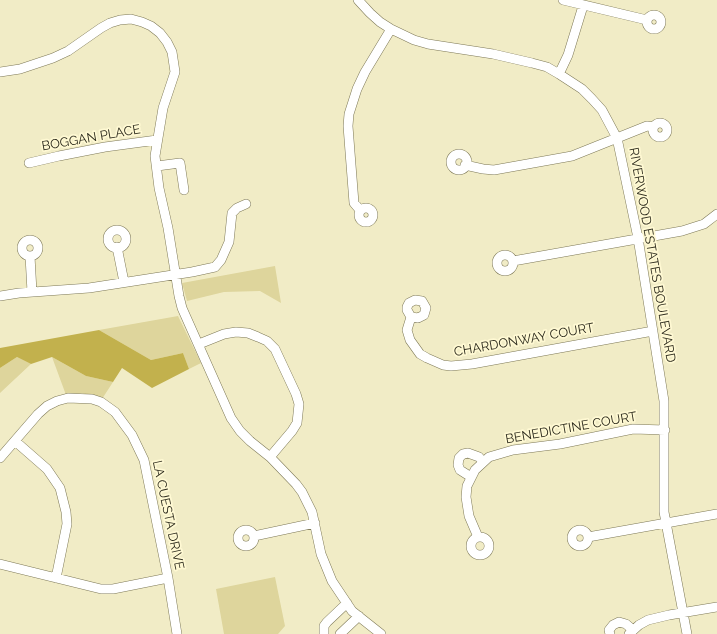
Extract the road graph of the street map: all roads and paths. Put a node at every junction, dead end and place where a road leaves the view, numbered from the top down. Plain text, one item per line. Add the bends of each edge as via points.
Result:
1 (358, 0) edge
2 (563, 0) edge
3 (583, 6) junction
4 (647, 20) dead end
5 (391, 30) junction
6 (0, 72) edge
7 (559, 74) junction
8 (653, 127) dead end
9 (617, 138) junction
10 (157, 140) junction
11 (29, 163) dead end
12 (466, 165) dead end
13 (157, 166) junction
14 (184, 190) dead end
15 (246, 204) dead end
16 (360, 210) dead end
17 (716, 216) edge
18 (638, 238) junction
19 (117, 247) dead end
20 (30, 256) dead end
21 (513, 261) dead end
22 (176, 274) junction
23 (124, 282) junction
24 (32, 292) junction
25 (0, 296) edge
26 (411, 317) dead end
27 (652, 331) junction
28 (199, 344) junction
29 (665, 430) junction
30 (15, 442) junction
31 (270, 457) junction
32 (0, 458) edge
33 (483, 462) junction
34 (471, 477) junction
35 (717, 514) edge
36 (314, 523) junction
37 (667, 524) junction
38 (254, 536) dead end
39 (478, 537) dead end
40 (588, 537) dead end
41 (0, 564) edge
42 (56, 578) junction
43 (168, 578) junction
44 (347, 603) junction
45 (717, 607) edge
46 (683, 613) junction
47 (359, 616) junction
48 (631, 632) edge
49 (177, 634) edge
50 (324, 634) edge
51 (340, 634) edge
52 (381, 634) edge
53 (610, 634) edge
54 (687, 634) edge

1 - 5 street, RIVERWOOD ESTATES BOULEVARD
2 - 3 street
3 - 4 street
3 - 7 street via 568,55
5 - 7 street, RIVERWOOD ESTATES BOULEVARD via 428,44 493,54 532,63
5 - 16 street via 359,83 349,114 354,203
6 - 10 street via 20,69 53,58 110,23 131,19 142,22 164,37 174,62 175,72 163,108
7 - 9 street, RIVERWOOD ESTATES BOULEVARD via 582,89 602,110
8 - 9 street via 647,126
9 - 12 street via 572,156 494,170
9 - 18 street, RIVERWOOD ESTATES BOULEVARD
10 - 11 street, BOGGAN PLACE via 105,147
10 - 13 street
13 - 14 street via 180,163
13 - 22 street
15 - 22 street via 232,213 229,242 221,260 214,267
17 - 18 street via 704,224 688,229
18 - 21 street
18 - 27 street, RIVERWOOD ESTATES BOULEVARD
19 - 23 street
20 - 24 street
22 - 23 street
22 - 28 street via 182,308
23 - 24 street via 90,288
24 - 25 street
26 - 27 street, CHARDONWAY COURT via 407,330 415,348 427,358 451,366
27 - 29 street, RIVERWOOD ESTATES BOULEVARD via 664,401
28 - 31 street via 231,418 250,441
28 - 31 street via 236,332 258,337 275,349 296,394 298,404 297,423
29 - 33 street, BENEDICTINE COURT via 633,429 560,444 513,450 489,457
29 - 37 street, RIVERWOOD ESTATES BOULEVARD via 664,503
30 - 32 street
30 - 42 street via 47,469 60,488 67,524
30 - 43 street, LA CUESTA DRIVE via 38,414 57,401 68,398 92,399 115,412 132,436 144,460
31 - 36 street via 296,484 308,501
33 - 34 street, BENEDICTINE COURT
33 - 34 street via 479,457 468,453 459,458 460,470
34 - 39 street, BENEDICTINE COURT via 467,486 466,507
35 - 37 street
36 - 38 street
36 - 44 street via 326,568
37 - 40 street
37 - 46 street, RIVERWOOD ESTATES BOULEVARD
41 - 42 street
42 - 43 street via 101,589 113,589
43 - 49 street, LA CUESTA DRIVE
44 - 47 street
44 - 50 street via 324,626
45 - 46 street
46 - 48 street via 648,620
46 - 54 street, RIVERWOOD ESTATES BOULEVARD
47 - 51 street
47 - 52 street
48 - 53 street via 626,624 619,622 609,630

